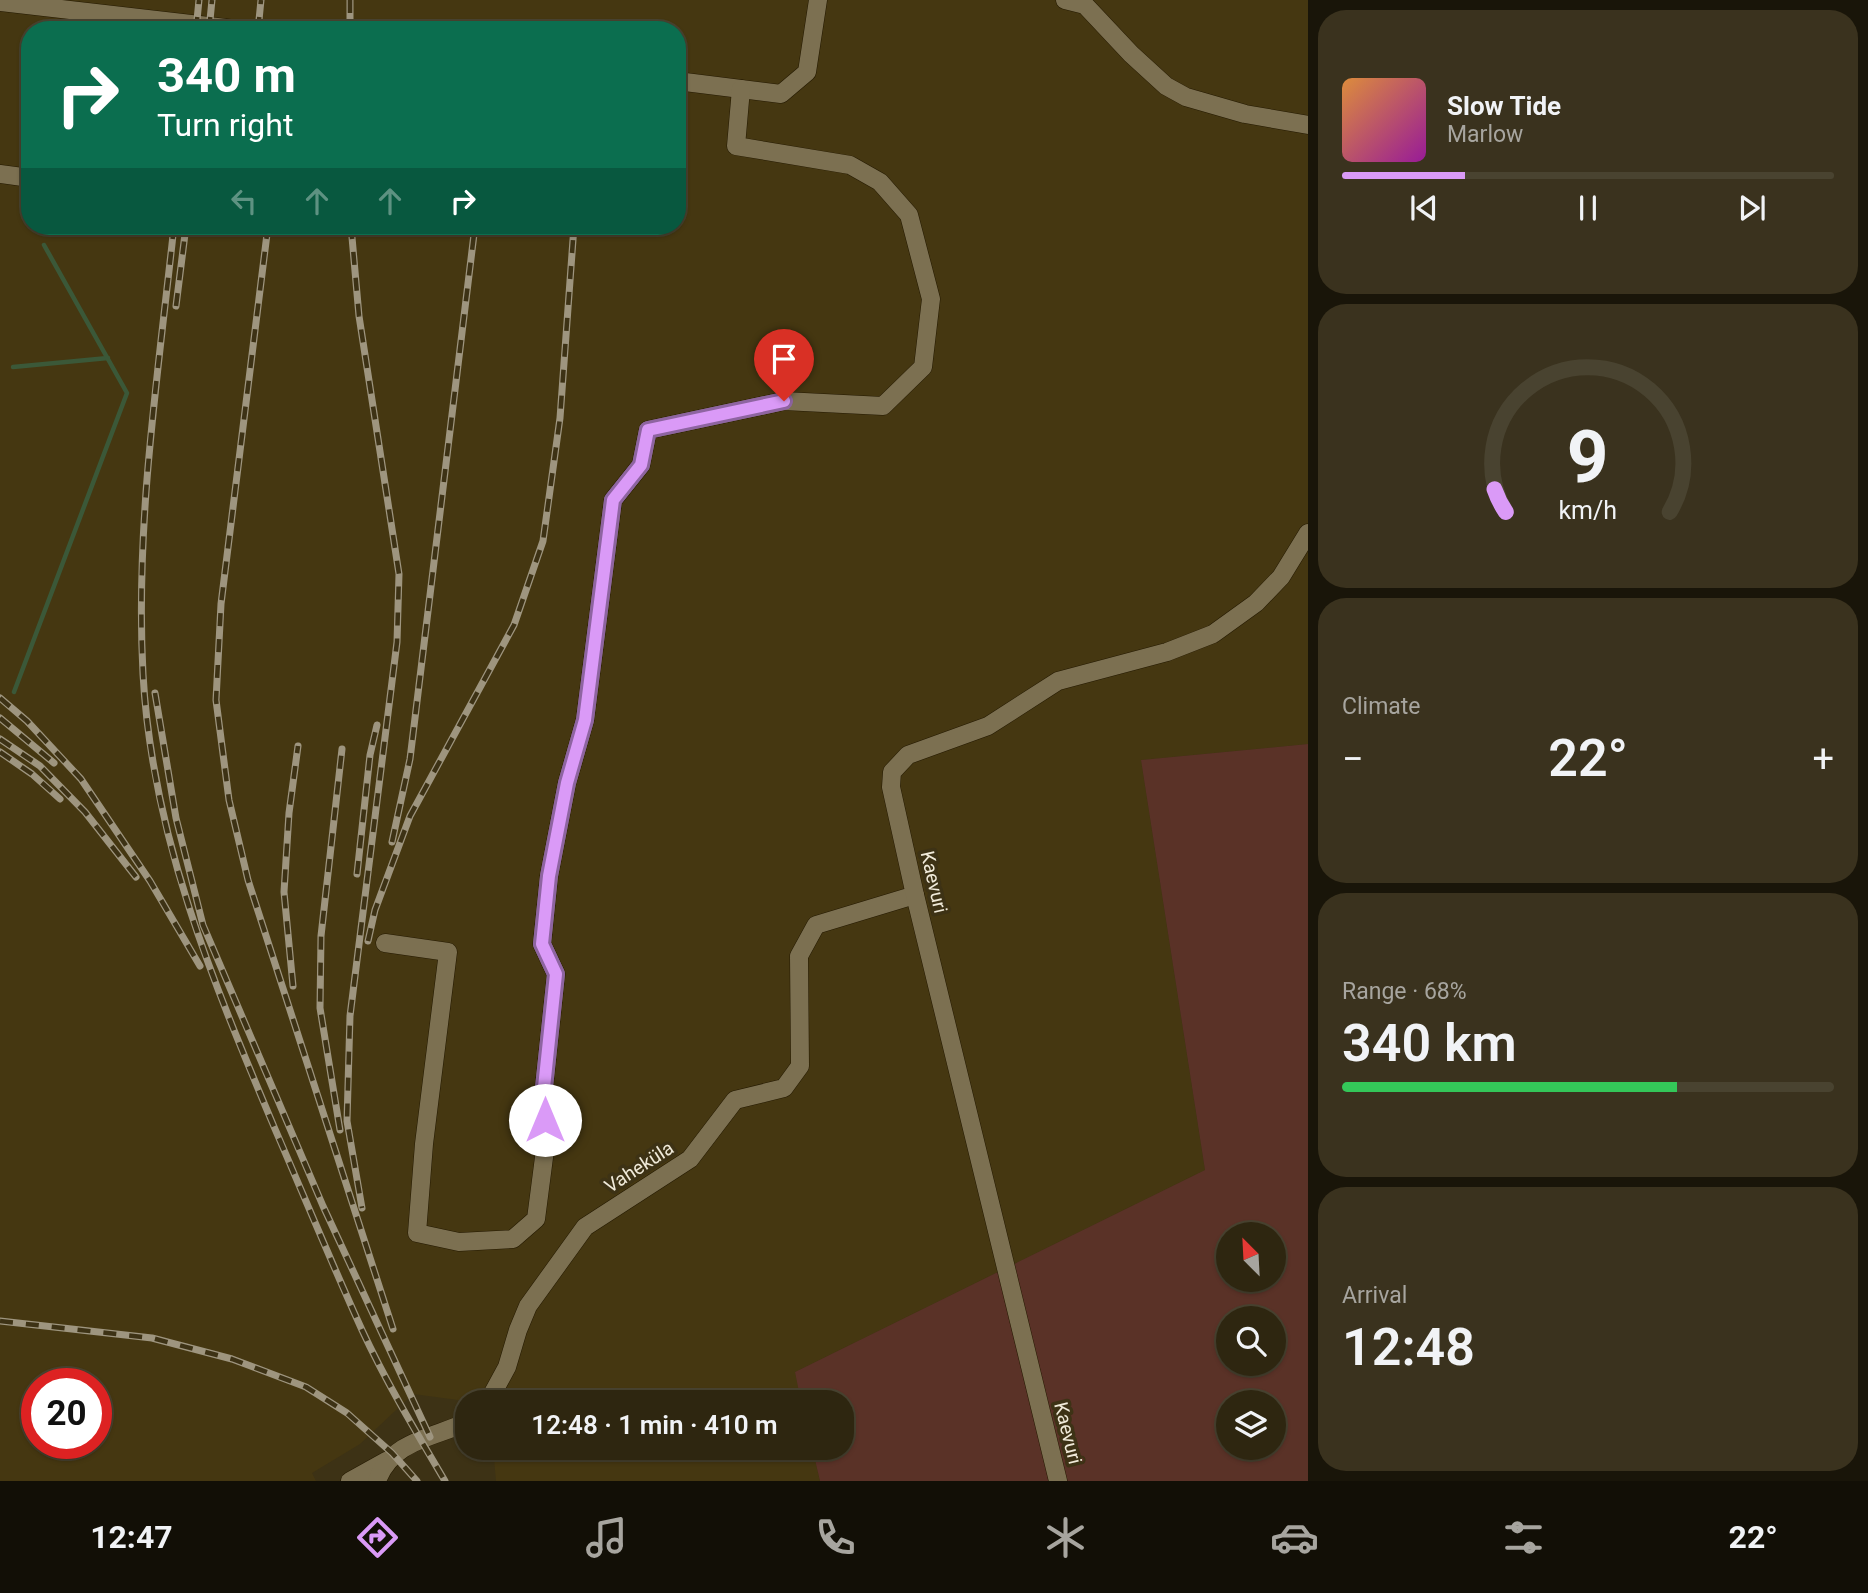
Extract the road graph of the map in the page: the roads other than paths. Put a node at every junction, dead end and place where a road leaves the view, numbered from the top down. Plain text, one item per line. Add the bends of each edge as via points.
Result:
1 (818, 0) edge
2 (1065, 0) edge
3 (1, 4) edge
4 (159, 21) edge
5 (686, 82) edge
6 (741, 89) junction
7 (1308, 125) edge
8 (0, 174) edge
9 (21, 177) edge
10 (1308, 533) edge
11 (915, 895) junction
12 (385, 943) dead end
13 (494, 1390) edge
14 (455, 1426) edge
15 (389, 1459) junction
16 (350, 1481) edge
17 (377, 1481) edge
18 (1058, 1481) edge

1 - 6 street via 807,72 781,94
2 - 7 street via 1085,5 1166,86 1186,97
3 - 4 street
5 - 6 street
6 - 12 street via 736,146 850,165 880,182 909,215 931,299 923,368 883,407 784,401 648,430 641,465 613,500 585,720 549,876 542,944 556,974 543,1097 546,1142 541,1185 536,1219 513,1239 458,1242 417,1233 448,952
8 - 9 street
10 - 11 street, Kaevuri via 1280,577 1256,603 1213,634 1167,652 1058,681 988,726 908,755 892,772 891,787
11 - 13 street, Vaheküla via 816,925 799,956 800,1066 784,1088 735,1100 690,1159 585,1227 528,1306
11 - 18 street, Kaevuri
14 - 15 street via 429,1435
15 - 16 street
15 - 17 street

